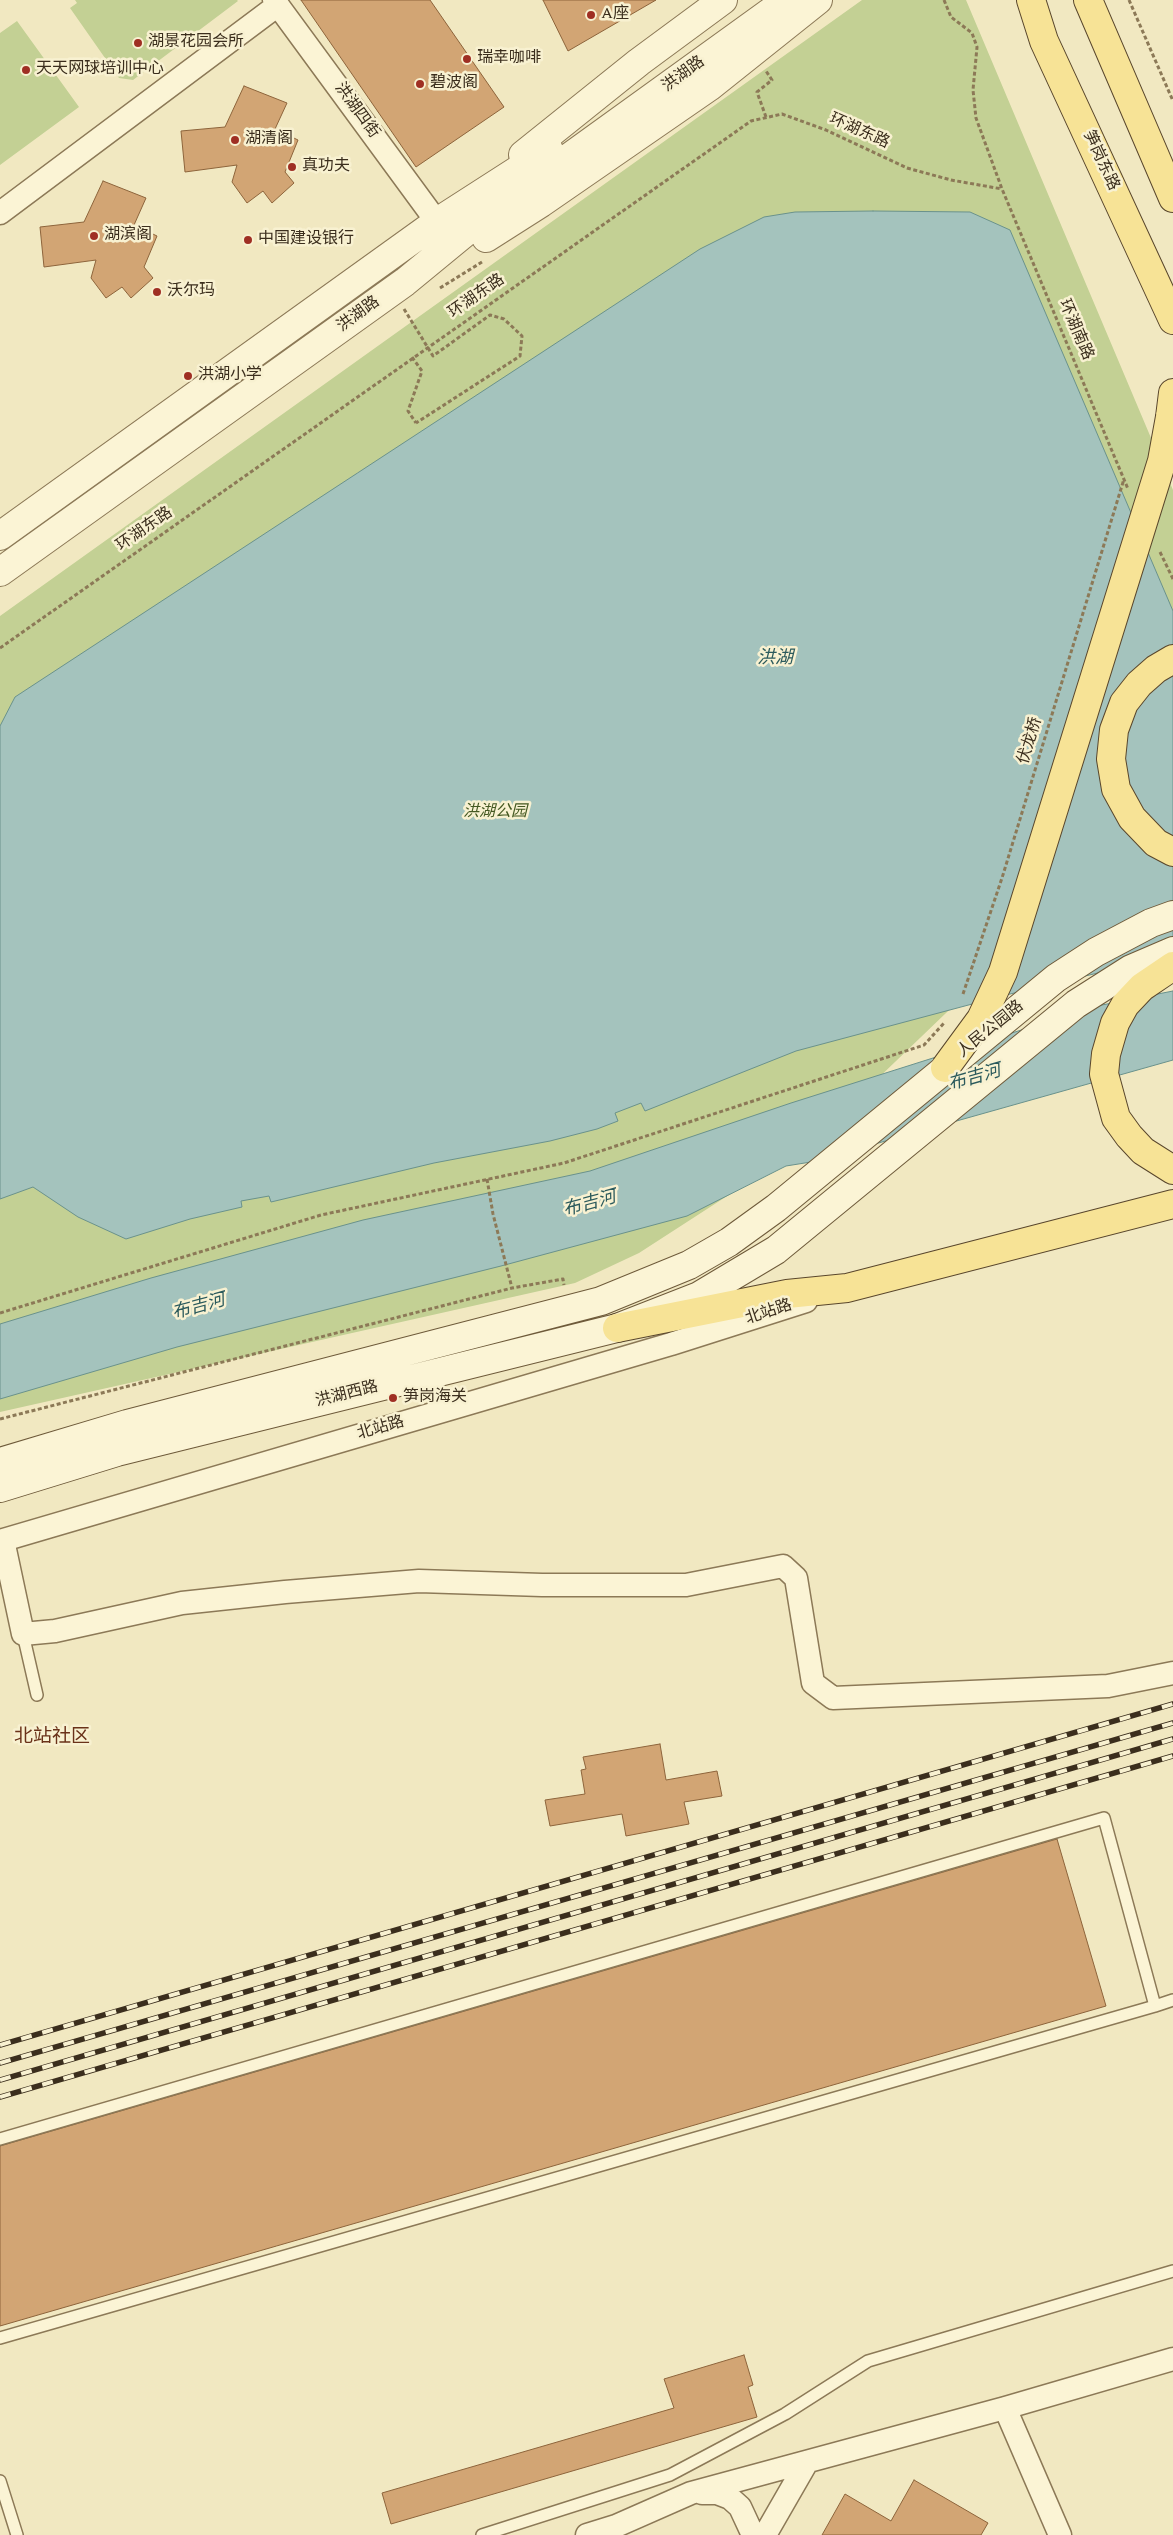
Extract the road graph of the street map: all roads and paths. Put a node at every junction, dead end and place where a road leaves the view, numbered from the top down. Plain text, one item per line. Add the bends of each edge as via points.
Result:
1 (723, 0) edge
2 (760, 0) edge
3 (788, 0) edge
4 (818, 0) edge
5 (944, 0) edge
6 (1014, 0) edge
7 (1031, 0) edge
8 (1088, 0) edge
9 (1129, 0) edge
10 (276, 3) edge
11 (1044, 41) junction
12 (709, 48) junction
13 (772, 80) dead end
14 (1173, 101) edge
15 (766, 118) junction
16 (1002, 189) junction
17 (1173, 198) edge
18 (0, 213) edge
19 (437, 222) junction
20 (405, 282) junction
21 (404, 309) dead end
22 (1173, 320) edge
23 (412, 357) junction
24 (1172, 405) edge
25 (1124, 479) joint
26 (0, 536) edge
27 (0, 572) edge
28 (0, 648) edge
29 (1173, 659) edge
30 (1173, 852) edge
31 (1173, 915) edge
32 (1173, 951) edge
33 (1173, 966) edge
34 (961, 999) dead end
35 (947, 1020) dead end
36 (945, 1068) junction
37 (1173, 1170) edge
38 (487, 1179) junction
39 (1173, 1204) edge
40 (729, 1242) joint
41 (745, 1270) joint
42 (563, 1279) dead end
43 (512, 1288) junction
44 (848, 1288) junction
45 (0, 1313) edge
46 (617, 1328) junction
47 (0, 1419) edge
48 (0, 1462) edge
49 (0, 1488) edge
50 (1, 1540) edge
51 (23, 1634) junction
52 (1173, 1673) edge
53 (37, 1695) dead end
54 (1173, 2000) edge
55 (1155, 2006) junction
56 (0, 2139) edge
57 (1173, 2271) edge
58 (0, 2338) edge
59 (1173, 2359) edge
60 (1005, 2408) junction
61 (808, 2462) junction
62 (0, 2481) edge
63 (692, 2493) junction
64 (17, 2535) edge
65 (482, 2535) edge
66 (587, 2535) edge
67 (753, 2535) edge
68 (765, 2535) edge
69 (1060, 2535) edge

1 - 19 street via 639,62
2 - 12 street
3 - 12 street
4 - 20 street via 709,87 549,198 470,248
5 - 16 path, 环湖南路 via 951,17 972,32 977,47 973,90 976,118
6 - 11 main road
7 - 11 main road, 笋岗东路
8 - 17 main road
9 - 14 path
10 - 18 street
10 - 19 street, 洪湖四街
11 - 22 main road, 笋岗东路
12 - 19 street, 洪湖路
12 - 20 street, 洪湖路 via 467,231
13 - 15 path via 757,92
15 - 16 path, 环湖东路 via 782,114 826,130 906,168
15 - 23 path, 环湖东路 via 751,120 731,133
16 - 25 path, 环湖南路
19 - 26 street, 洪湖路
20 - 27 street, 洪湖路
21 - 23 path, bridge via 433,356 490,315 504,319 522,336 520,356 416,424 408,411 422,371
23 - 28 path, 环湖东路
24 - 36 main road, bridge via 1162,461 1003,972 981,1019
25 - 34 path, 伏龙桥 via 1002,878
29 - 30 main road via 1139,684 1124,703 1114,730 1111,759 1116,789 1132,818 1156,843
31 - 36 street, 人民公园路, bridge via 1096,952 1056,978
32 - 41 street, 人民公园路 via 1131,969 1076,1004 776,1250
33 - 37 main road via 1142,987 1125,1005 1115,1023 1104,1074 1116,1118 1143,1151
35 - 38 path via 924,1045 564,1163
36 - 40 street, 人民公园路 via 776,1208
38 - 43 path
38 - 45 path via 321,1215
39 - 44 main road
40 - 48 street, 洪湖西路 via 689,1265 601,1301 127,1424
41 - 46 street, 洪湖西路 via 700,1296
42 - 43 path
43 - 47 path
44 - 46 main road via 787,1294
44 - 50 street, 北站路 via 670,1344
46 - 49 street, 洪湖西路 via 117,1452
50 - 51 street
51 - 52 street via 56,1631 182,1603 295,1591 419,1581 686,1585 783,1566 796,1578 813,1683 833,1698 1108,1686
51 - 53 lane
54 - 55 lane
55 - 56 lane via 1104,1818
55 - 58 lane
57 - 65 lane via 868,2361 785,2414 670,2475
59 - 60 street
60 - 61 street
60 - 69 street
61 - 63 street
61 - 68 street
62 - 64 lane
63 - 66 street
63 - 67 street via 717,2493 730,2498 740,2507

